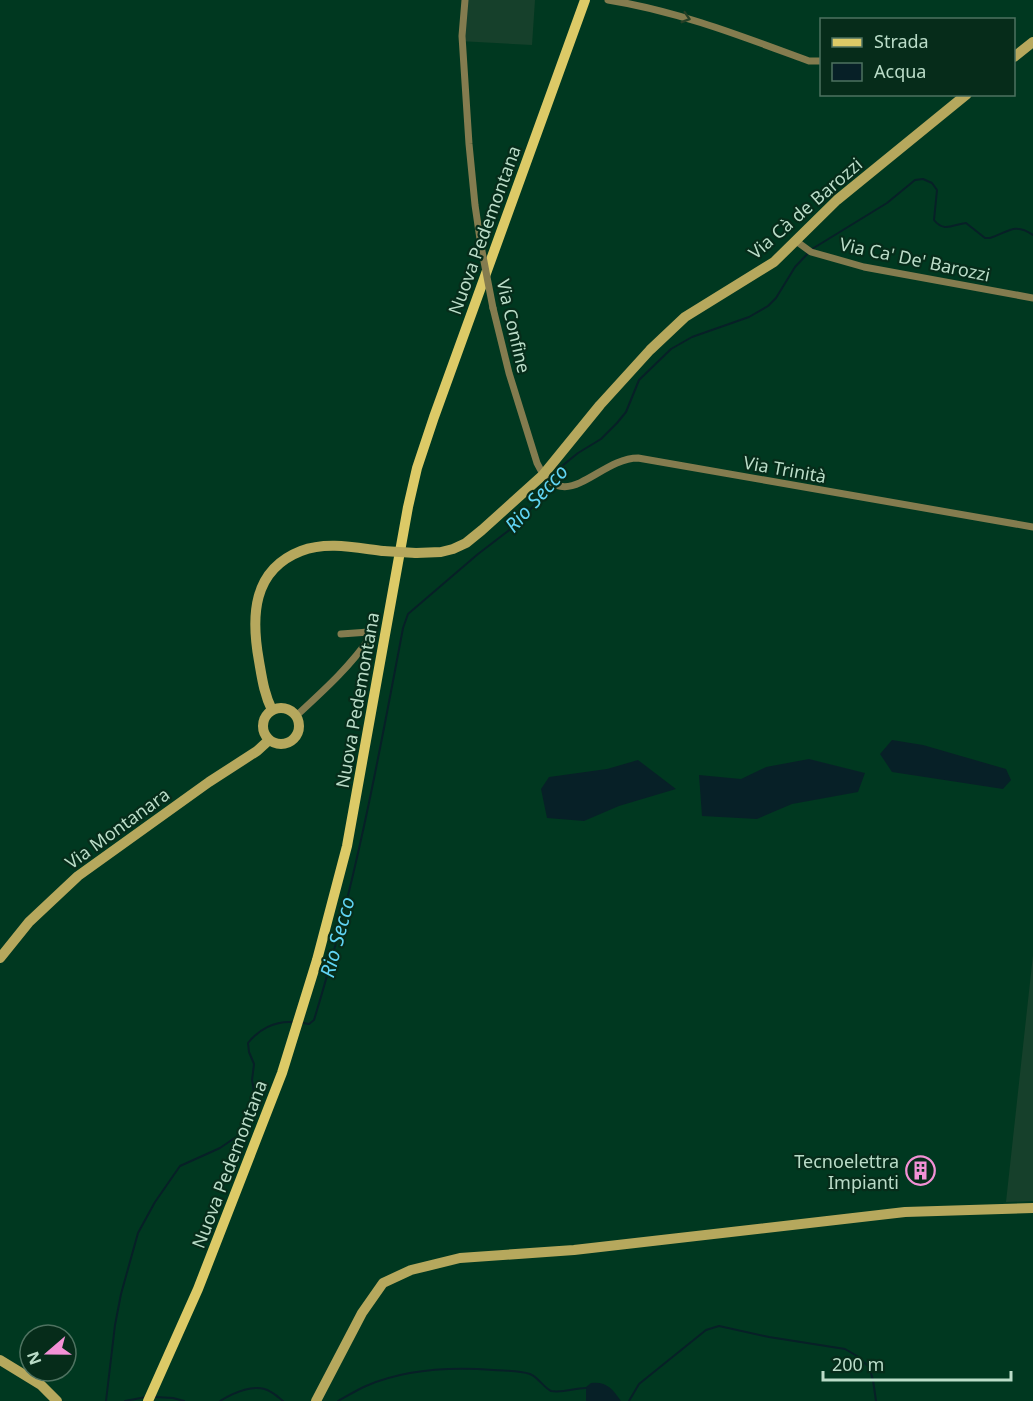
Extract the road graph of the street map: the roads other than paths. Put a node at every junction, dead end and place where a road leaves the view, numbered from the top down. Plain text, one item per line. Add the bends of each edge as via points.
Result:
1 (465, 0) edge
2 (585, 0) edge
3 (608, 0) edge
4 (1033, 42) edge
5 (1015, 56) edge
6 (820, 61) edge
7 (965, 96) edge
8 (796, 241) junction
9 (1033, 298) edge
10 (543, 476) junction
11 (1033, 527) edge
12 (341, 634) dead end
13 (272, 710) junction
14 (296, 716) junction
15 (269, 740) junction
16 (0, 958) edge
17 (1033, 1208) edge
18 (0, 1360) edge
19 (150, 1397) edge
20 (57, 1401) edge
21 (316, 1401) edge

1 - 10 street, Via Confine, bridge via 462,36 481,246 508,373
2 - 19 main road, Nuova Pedemontana via 417,468 347,846 282,1073 198,1289
3 -> 6 street via 660,10 810,61
4 - 5 street
7 - 8 street, Via Cà de Barozzi via 837,200
8 - 9 street, Via Ca' De' Barozzi via 809,250 864,267
8 - 10 street, Via Cà de Barozzi via 774,262 685,317 628,374
10 - 11 street, Via Trinità via 553,485 565,488 622,461 638,458
10 - 13 street, bridge via 466,543 441,552 416,554 327,546 286,558 266,578 257,598 254,627 263,686
12 - 14 street via 363,631 371,636 333,682
13 - 14 street via 285,708
13 - 15 street via 262,724
14 - 15 street via 298,732 291,741 279,744
15 - 16 street, Via Montanara via 78,876 29,922
17 - 21 street via 905,1212 574,1250 460,1258 411,1269 383,1283 362,1312
18 - 20 street via 36,1381

